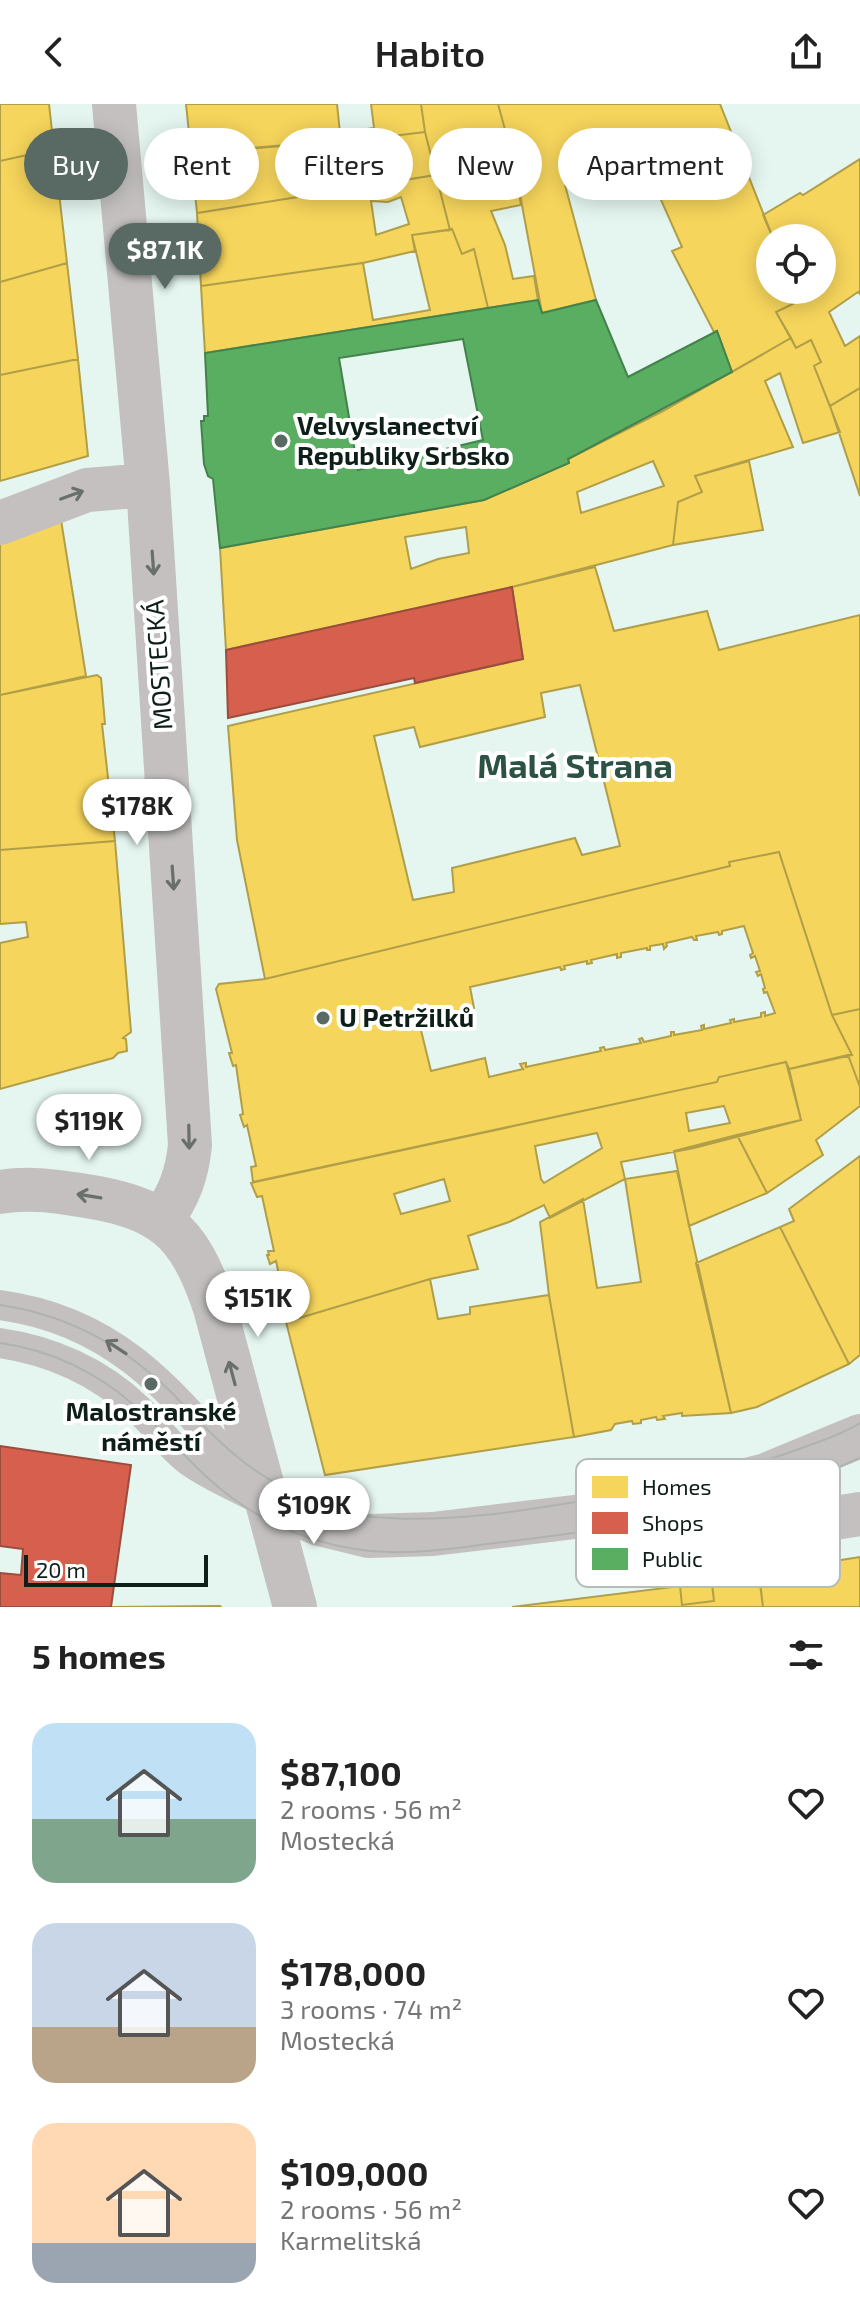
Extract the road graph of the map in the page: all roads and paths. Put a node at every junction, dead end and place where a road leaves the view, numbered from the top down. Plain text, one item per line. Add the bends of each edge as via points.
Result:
1 (114, 104) edge
2 (148, 485) junction
3 (0, 523) edge
4 (0, 1192) edge
5 (162, 1220) junction
6 (0, 1305) edge
7 (0, 1343) edge
8 (860, 1436) edge
9 (805, 1459) edge
10 (268, 1503) junction
11 (860, 1514) edge
12 (576, 1517) edge
13 (840, 1517) edge
14 (295, 1607) edge

1 - 2 street, MOSTECKÁ
3 -> 2 street via 87,490
2 -> 5 street, MOSTECKÁ via 190,1145 187,1173
5 -> 4 street via 144,1209 101,1198 40,1190
10 -> 5 street via 208,1288 196,1263
10 -> 6 lane via 172,1393 127,1354 82,1327
7 - 10 lane via 40,1351 88,1372 136,1407 187,1460
8 - 9 street
10 - 12 street via 368,1536
10 - 14 street
11 - 13 street

